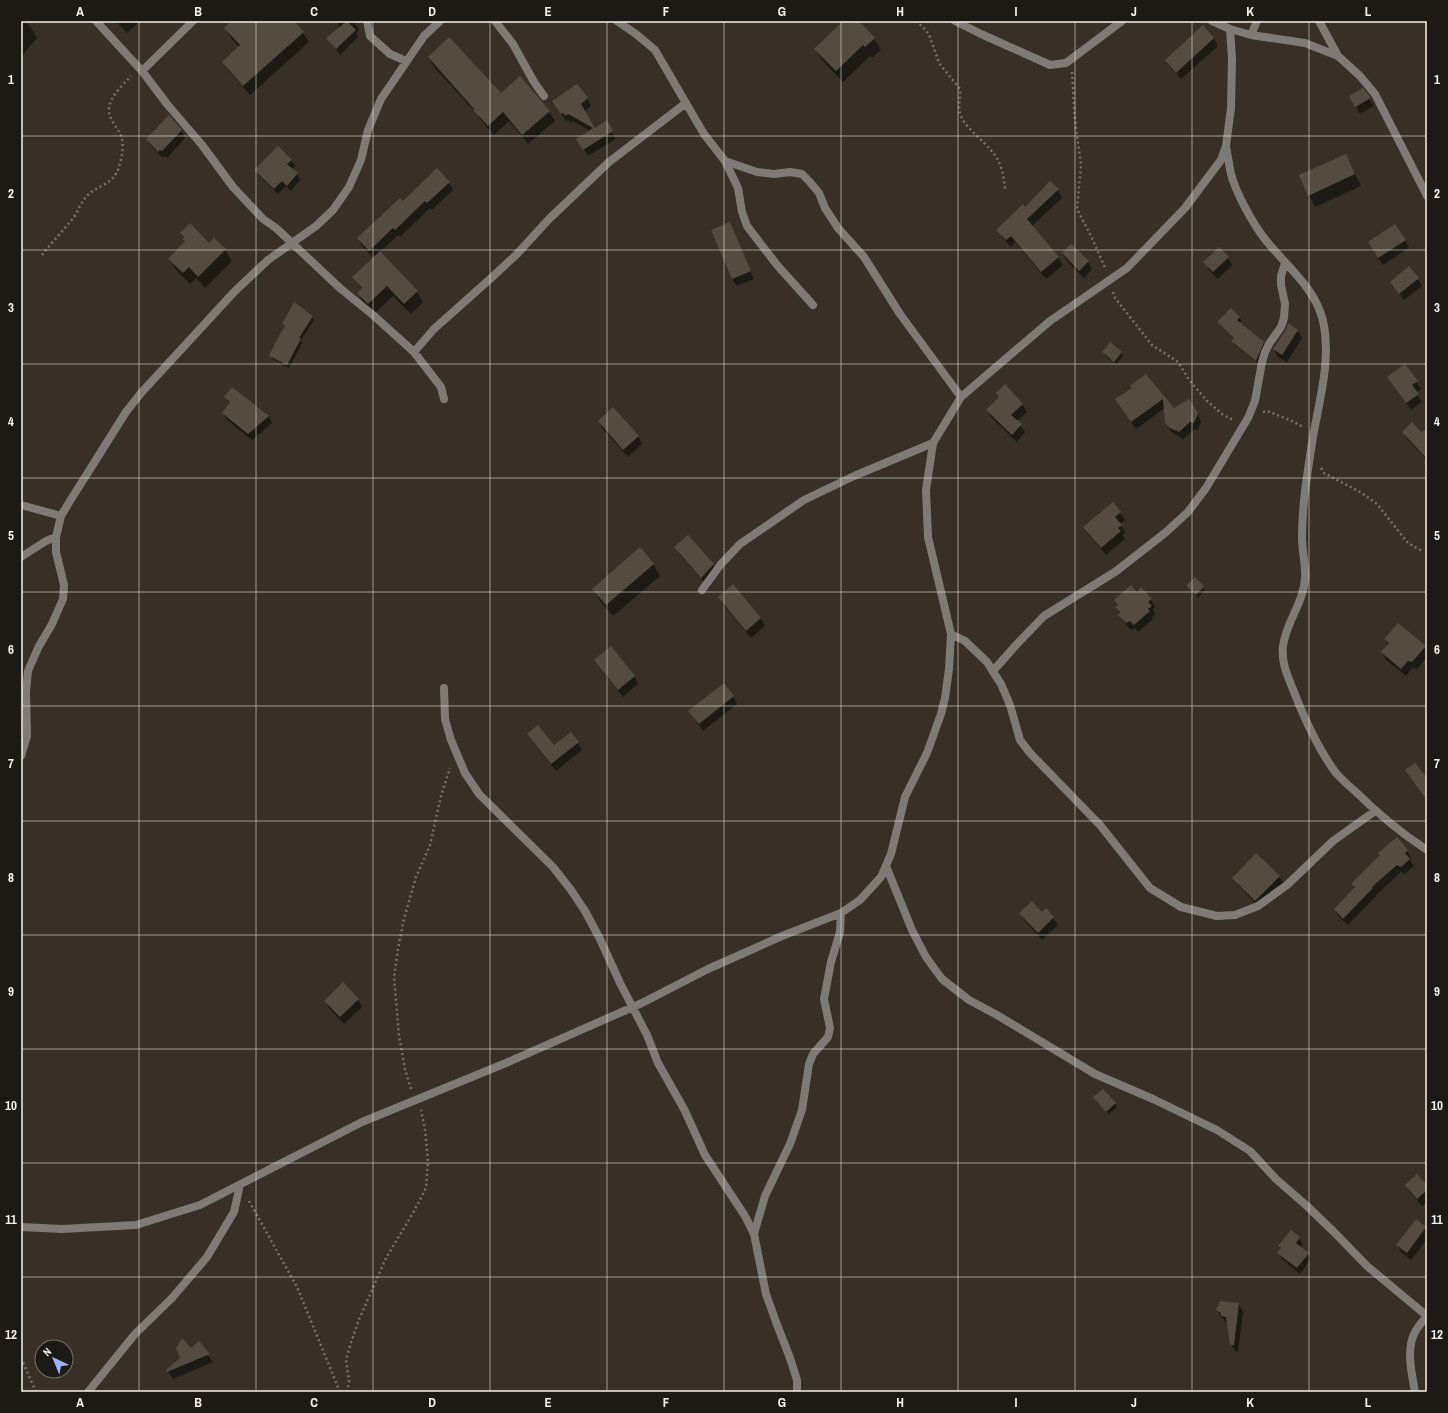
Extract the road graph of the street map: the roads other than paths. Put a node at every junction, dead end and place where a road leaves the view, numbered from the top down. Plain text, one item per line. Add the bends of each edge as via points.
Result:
1 (96, 21) edge
2 (192, 21) edge
3 (367, 21) edge
4 (440, 21) edge
5 (496, 21) edge
6 (617, 21) edge
7 (955, 21) edge
8 (1122, 21) edge
9 (1212, 21) edge
10 (1257, 21) edge
11 (1319, 21) edge
12 (1230, 29) junction
13 (1250, 35) junction
14 (1338, 56) junction
15 (406, 61) junction
16 (141, 70) junction
17 (544, 96) dead end
18 (686, 103) junction
19 (1226, 146) junction
20 (725, 161) junction
21 (1427, 196) edge
22 (291, 244) junction
23 (1285, 263) junction
24 (813, 305) dead end
25 (414, 352) junction
26 (961, 397) junction
27 (444, 399) dead end
28 (934, 443) junction
29 (21, 505) edge
30 (61, 516) junction
31 (56, 537) junction
32 (21, 557) edge
33 (702, 590) dead end
34 (951, 634) junction
35 (993, 671) junction
36 (444, 688) dead end
37 (21, 756) edge
38 (1375, 811) junction
39 (1427, 850) edge
40 (886, 866) junction
41 (841, 913) junction
42 (633, 1007) junction
43 (240, 1185) junction
44 (21, 1227) edge
45 (754, 1234) junction
46 (1427, 1316) edge
47 (88, 1392) edge
48 (797, 1392) edge
49 (1416, 1392) edge

1 - 16 street
2 - 16 street
3 - 15 street via 370,36 390,54
4 - 15 street via 424,36
5 - 17 street
6 - 18 street via 655,50
7 - 8 street via 1050,65 1066,63
9 - 12 street
10 - 13 street
11 - 14 street
12 - 13 street
12 - 19 street via 1231,108
13 - 14 street via 1305,43
14 - 21 street via 1375,94
15 - 22 street via 381,99 368,130 361,160 349,187 333,210
16 - 22 street via 233,188
18 - 20 street via 704,134
18 - 25 street via 608,162 517,254 434,328
19 - 23 street via 1232,176 1246,209 1262,236
19 - 26 street via 1221,160 1185,208 1127,268 1050,321
20 - 24 street via 738,188 747,226
20 - 26 street via 757,172 802,174 809,181 819,193 838,228 864,257 900,314
22 - 25 street
22 - 30 street via 268,260 235,291 141,393 126,412
23 - 35 street via 1281,276 1285,304 1281,328 1265,352 1255,401 1249,414 1206,488 1188,512 1166,534 1115,572 1044,616
23 - 38 street via 1302,280 1314,299 1323,321 1326,344 1305,488 1303,592 1286,634 1283,664 1316,742 1337,773
25 - 27 street via 441,387
26 - 28 street
28 - 33 street via 804,500 740,544
28 - 34 street via 926,490 928,537
29 - 30 street
30 - 31 street
31 - 32 street
31 - 37 street via 56,552 64,585 63,599 28,671 26,736
34 - 35 street via 965,641
34 - 40 street via 949,669 941,714 927,753 905,797
35 - 38 street via 1010,706 1020,740 1030,753 1100,825 1150,888 1181,907 1217,916 1236,915 1258,906 1287,885 1334,841
36 - 42 street via 445,719 465,773 497,814 553,866 571,890 600,939
38 - 39 street
40 - 41 street via 881,877 860,900
40 - 46 street via 912,930 926,957 942,979 969,1000 1095,1074 1217,1130 1250,1151 1367,1266
41 - 42 street via 708,969
41 - 45 street via 840,932 824,999 830,1028 828,1037 813,1054 802,1110 790,1144 765,1196
42 - 43 street via 362,1122
42 - 45 street via 658,1063 684,1109 705,1155
43 - 44 street via 200,1205 136,1225
43 - 47 street via 234,1212 207,1257 172,1298 135,1334
45 - 48 street via 766,1294 797,1380
46 - 49 street via 1414,1334 1410,1352

